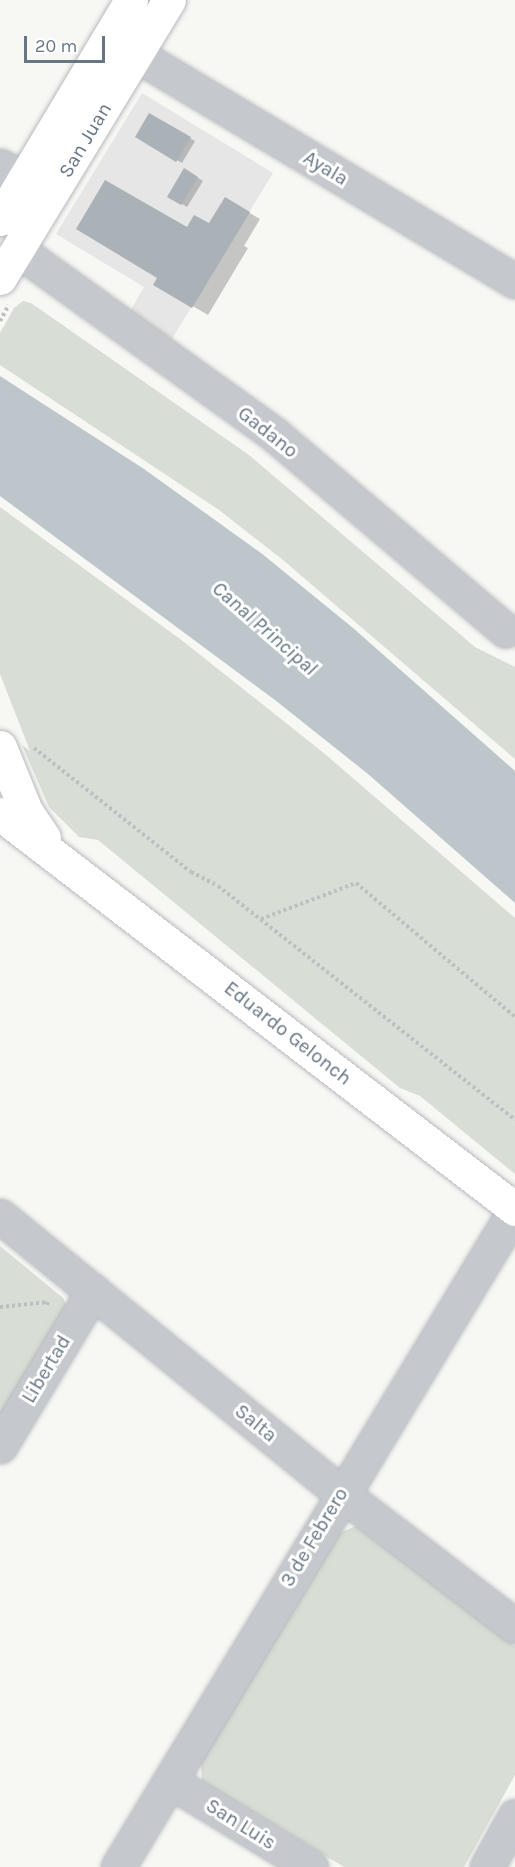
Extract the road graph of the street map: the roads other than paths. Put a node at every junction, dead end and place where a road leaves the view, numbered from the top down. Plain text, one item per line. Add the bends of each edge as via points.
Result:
1 (131, 0) edge
2 (169, 0) edge
3 (137, 55) junction
4 (12, 173) edge
5 (0, 219) edge
6 (18, 250) junction
7 (515, 281) edge
8 (7, 287) edge
9 (505, 630) dead end
10 (14, 745) edge
11 (0, 814) edge
12 (61, 857) junction
13 (515, 1209) edge
14 (0, 1216) edge
15 (93, 1291) junction
16 (0, 1446) edge
17 (340, 1493) junction
18 (515, 1626) edge
19 (170, 1781) junction
20 (515, 1816) edge
21 (118, 1867) edge
22 (311, 1867) edge
23 (487, 1867) edge

1 - 4 main road, San Juan
2 - 3 main road, San Juan
3 - 6 main road, San Juan
3 - 7 street, Ayala
4 - 5 main road, San Juan
6 - 8 main road, San Juan
6 - 9 street, Gadano via 275,435
10 - 12 main road, Eduardo Gelonch via 26,811
11 - 12 main road, Eduardo Gelonch
12 - 13 main road, Eduardo Gelonch
13 - 17 street, 3 de Febrero
14 - 15 street, Salta
15 - 16 street, Libertad
15 - 17 street, Salta
17 - 18 street, Salta
17 - 19 street, 3 de Febrero
19 - 21 street, 3 de Febrero
19 - 22 street, San Luis
20 - 23 street

